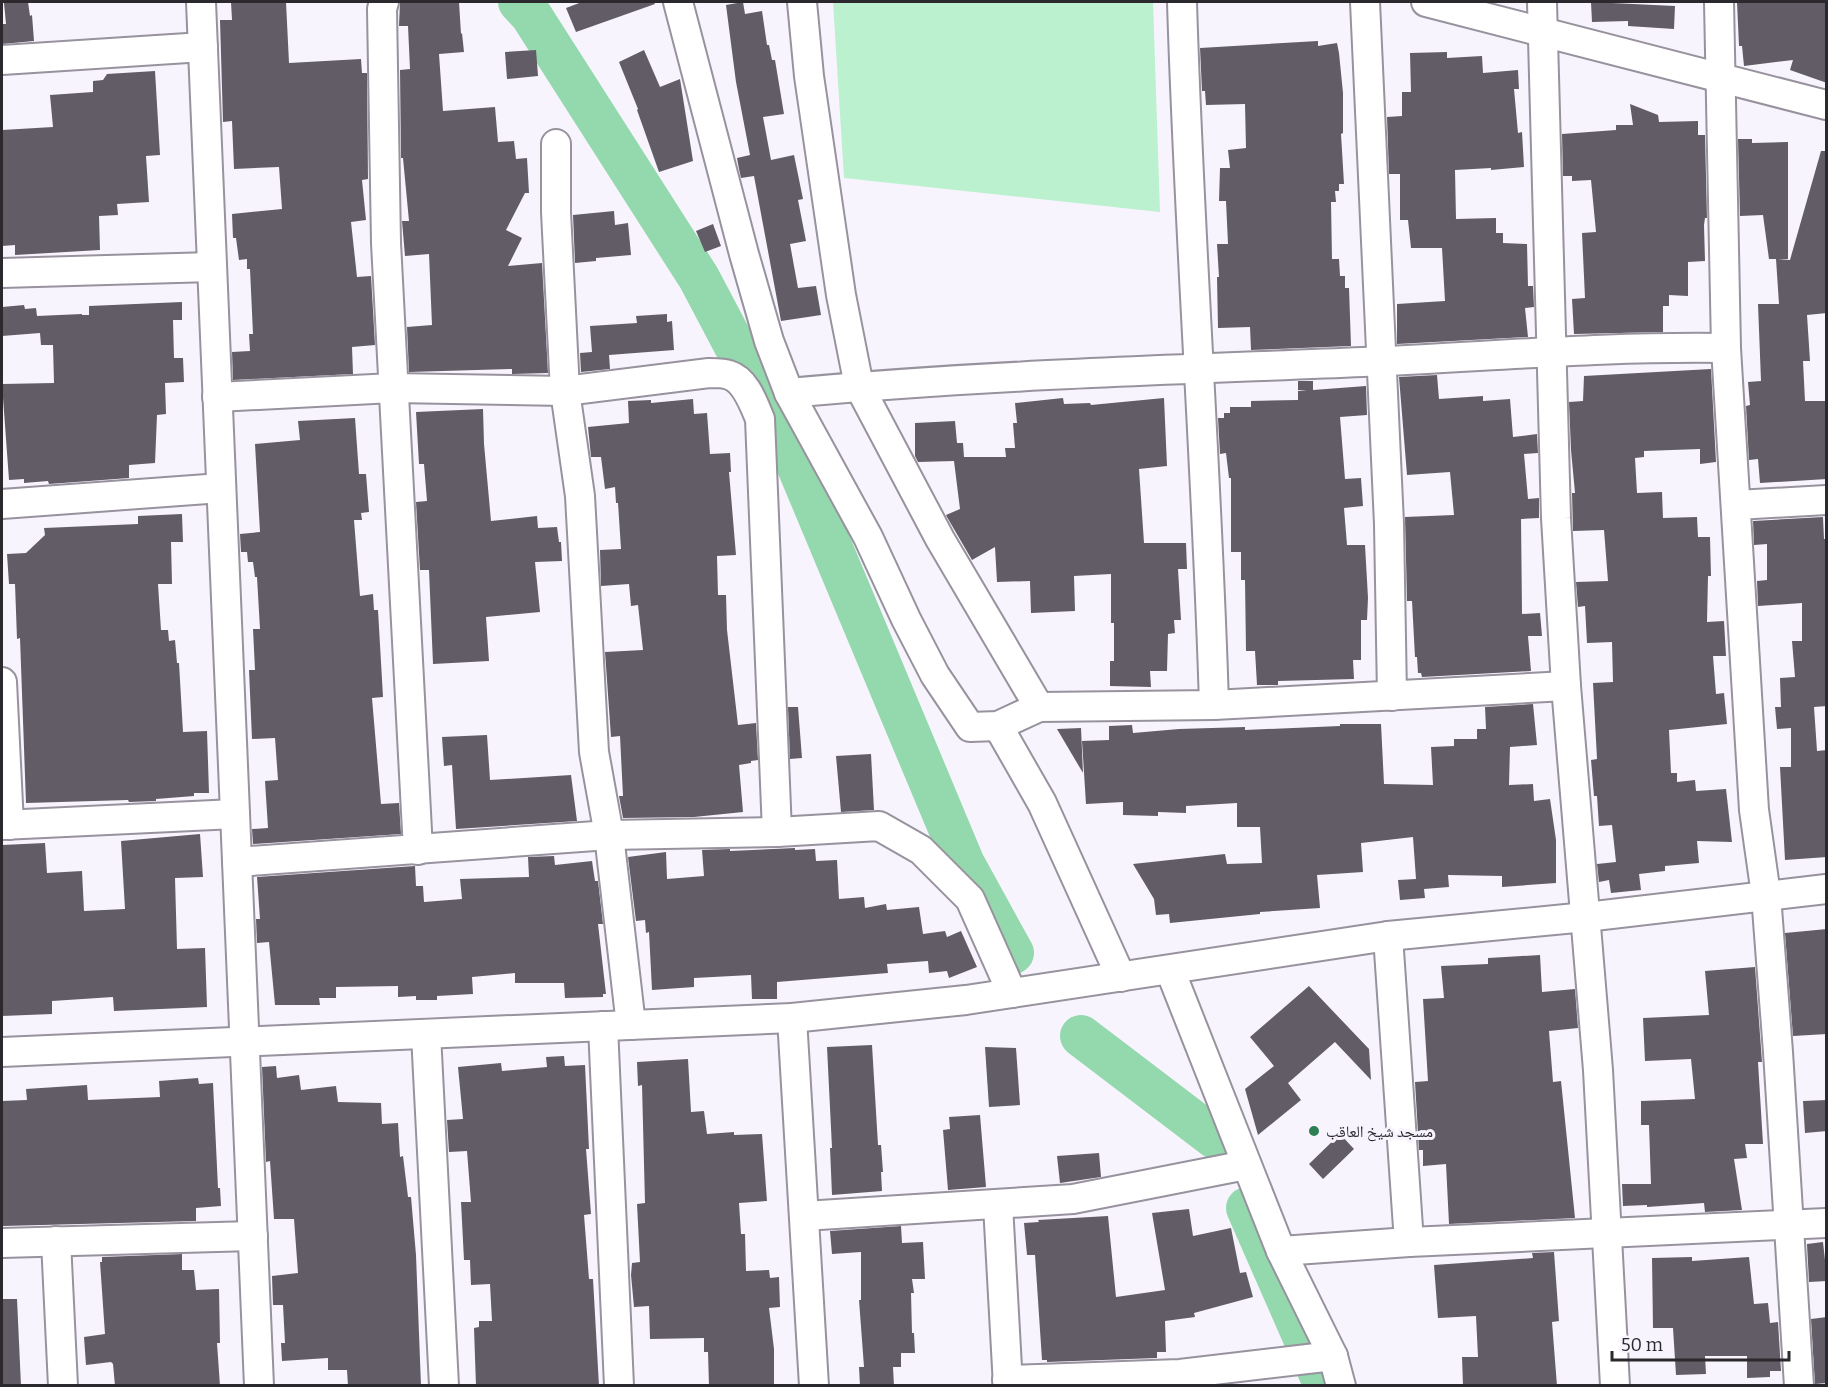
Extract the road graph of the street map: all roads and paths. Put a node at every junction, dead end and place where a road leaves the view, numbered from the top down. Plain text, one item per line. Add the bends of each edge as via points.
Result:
1 (201, 2) edge
2 (384, 2) edge
3 (678, 2) edge
4 (802, 2) edge
5 (1182, 2) edge
6 (1365, 2) edge
7 (1426, 2) edge
8 (1542, 2) edge
9 (1719, 2) edge
10 (1544, 31) junction
11 (203, 47) junction
12 (2, 60) edge
13 (1721, 78) junction
14 (1827, 105) edge
15 (556, 144) dead end
16 (212, 267) junction
17 (2, 273) edge
18 (1726, 348) junction
19 (1552, 351) junction
20 (1380, 361) junction
21 (1198, 368) junction
22 (859, 386) junction
23 (393, 388) junction
24 (565, 391) junction
25 (789, 393) junction
26 (217, 397) junction
27 (221, 488) junction
28 (1827, 500) edge
29 (2, 504) edge
30 (1737, 505) junction
31 (2, 682) edge
32 (1566, 686) junction
33 (1392, 696) junction
34 (1214, 705) junction
35 (1038, 707) junction
36 (998, 726) junction
37 (235, 814) junction
38 (5, 825) edge
39 (777, 832) junction
40 (609, 835) junction
41 (417, 850) junction
42 (237, 862) junction
43 (1827, 889) edge
44 (1766, 896) junction
45 (1586, 917) junction
46 (1388, 936) junction
47 (1170, 970) junction
48 (1121, 977) junction
49 (1012, 993) junction
50 (792, 1018) junction
51 (631, 1025) junction
52 (603, 1026) junction
53 (426, 1034) junction
54 (245, 1042) junction
55 (2, 1052) edge
56 (1246, 1165) junction
57 (998, 1205) junction
58 (804, 1216) junction
59 (1827, 1224) edge
60 (1789, 1226) junction
61 (1607, 1233) junction
62 (253, 1236) junction
63 (56, 1241) junction
64 (1409, 1242) junction
65 (2, 1243) edge
66 (1281, 1251) junction
67 (1333, 1356) junction
68 (1181, 1380) edge
69 (1007, 1383) edge
70 (63, 1386) edge
71 (259, 1386) edge
72 (444, 1386) edge
73 (619, 1386) edge
74 (814, 1386) edge
75 (1341, 1386) edge
76 (1615, 1386) edge
77 (1798, 1386) edge

1 - 11 street
2 - 23 street via 386,243
3 - 25 street via 750,276
4 - 22 street via 808,76
5 - 21 street
6 - 20 street
7 - 10 street
8 - 10 street
9 - 13 street
10 - 13 street
10 - 19 street
11 - 12 street
11 - 16 street
13 - 14 street
13 - 18 street
15 - 24 street
16 - 17 street
16 - 26 street
18 - 19 street
18 - 30 street
19 - 20 street
19 - 32 street
20 - 21 street
20 - 33 street via 1389,524
21 - 22 street
21 - 34 street via 1209,533
22 - 25 street
22 - 35 street via 940,539
23 - 24 street
23 - 26 street
23 - 41 street
24 - 39 street via 709,373 731,375 752,400 760,419
24 - 40 street via 580,496 594,752
25 - 36 street via 868,537 935,675 970,727
26 - 27 street
27 - 29 street
27 - 37 street
28 - 30 street
30 - 44 street via 1754,810
31 - 38 street
32 - 33 street
32 - 45 street
33 - 34 street
34 - 35 street
35 - 36 street
36 - 48 street via 1042,803
37 - 38 street
37 - 42 street
39 - 40 street
39 - 49 street via 879,826 921,850 970,899
40 - 41 street
40 - 51 street
41 - 42 street
42 - 54 street
43 - 44 street
44 - 45 street
44 - 60 street
45 - 46 street
45 - 61 street
46 - 47 street
46 - 64 street
47 - 48 street
47 - 56 street
48 - 49 street
49 - 50 street
50 - 51 street
50 - 58 street
51 - 52 street
52 - 53 street
52 - 73 street
53 - 54 street
53 - 72 street
54 - 55 street
54 - 62 street
56 - 57 street via 1073,1199
56 - 66 street
57 - 58 street
57 - 69 street
58 - 74 street
59 - 60 street
60 - 61 street
60 - 77 street
61 - 64 street
61 - 76 street
62 - 63 street
62 - 71 street
63 - 65 street
63 - 70 street
64 - 66 street
66 - 67 street
67 - 68 street
67 - 75 street
68 - 69 street

